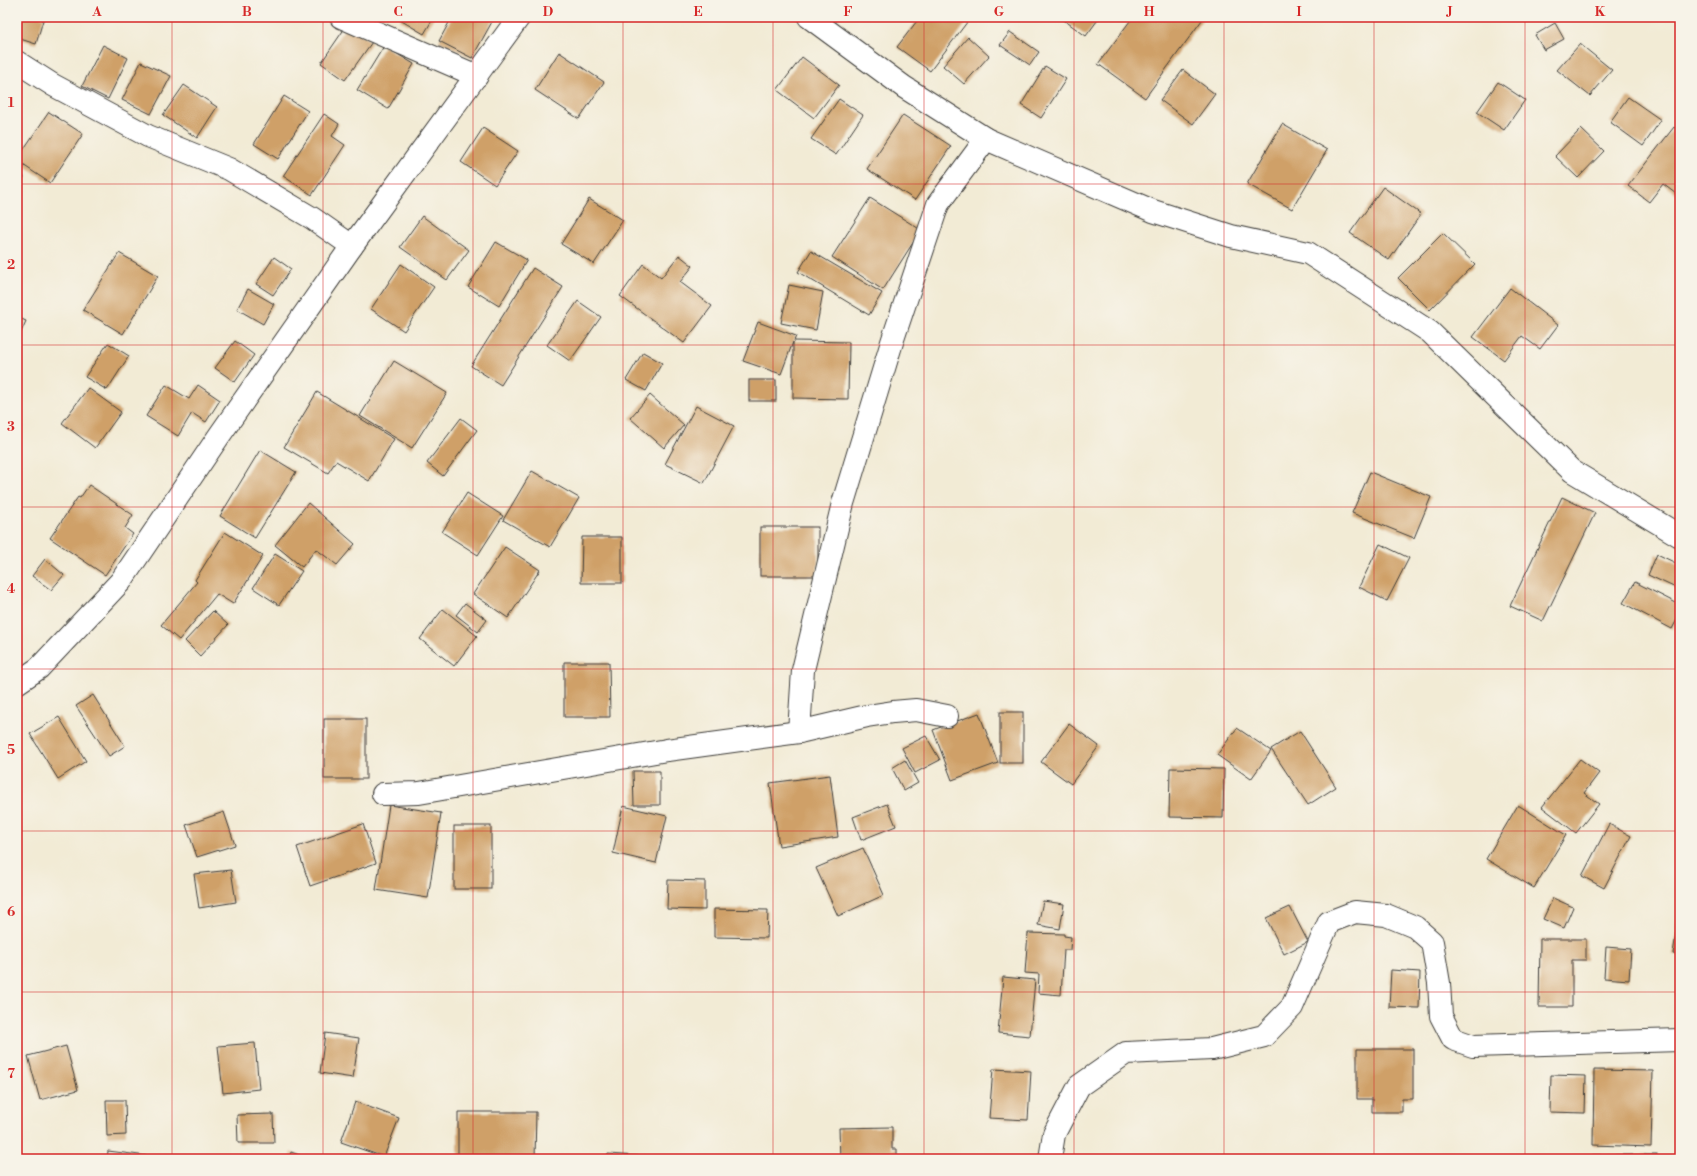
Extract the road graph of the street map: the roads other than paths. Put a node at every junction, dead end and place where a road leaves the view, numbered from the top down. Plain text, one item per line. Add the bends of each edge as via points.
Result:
1 (341, 17) edge
2 (519, 17) edge
3 (809, 17) edge
4 (17, 62) edge
5 (477, 76) junction
6 (986, 139) junction
7 (352, 246) junction
8 (1680, 536) edge
9 (17, 683) edge
10 (947, 716) dead end
11 (799, 732) junction
12 (383, 794) dead end
13 (1680, 1040) edge
14 (1050, 1159) edge

1 - 5 street
2 - 5 street
3 - 6 street via 904,87
4 - 7 street via 53,86 148,136 229,169 312,218
5 - 7 street
6 - 8 street via 1153,211 1231,236 1308,253 1430,332 1572,471
6 - 11 street via 938,204 892,342 843,503 803,670
7 - 9 street via 121,581 38,668
10 - 11 street via 916,710 893,712
11 - 12 street via 667,750 419,793
13 - 14 street via 1473,1046 1453,1039 1441,1016 1432,942 1415,927 1386,915 1355,912 1329,922 1292,1007 1264,1036 1212,1049 1126,1053 1079,1086 1054,1134

